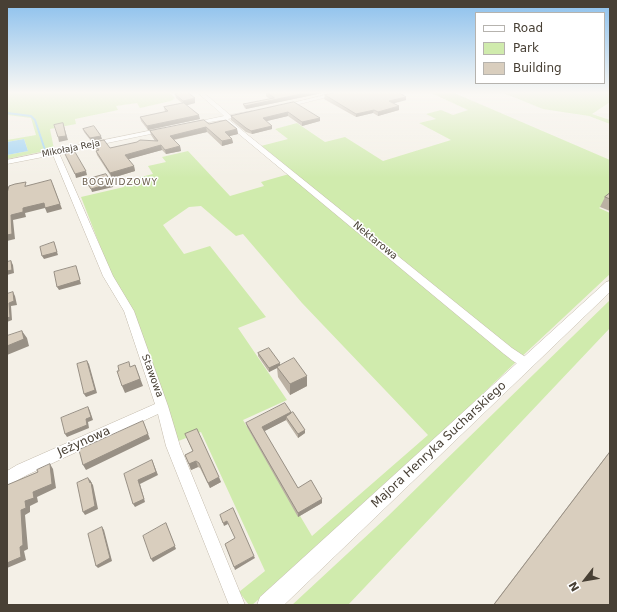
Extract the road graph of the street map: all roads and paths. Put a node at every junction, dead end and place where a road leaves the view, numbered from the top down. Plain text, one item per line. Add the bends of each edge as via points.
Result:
1 (211, 121) edge
2 (231, 121) edge
3 (187, 126) edge
4 (171, 129) edge
5 (54, 152) junction
6 (7, 162) edge
7 (610, 285) edge
8 (526, 363) junction
9 (162, 406) junction
10 (7, 479) edge
11 (237, 605) edge
12 (268, 605) edge

1 - 3 street
2 - 8 street, Nektarowa via 508,351
4 - 5 street, Mikołaja Reja
5 - 6 street, Mikołaja Reja
5 - 9 street, Stawowa via 108,276 129,311
7 - 8 street, Majora Henryka Sucharskiego
8 - 12 street, Majora Henryka Sucharskiego
9 - 10 street, Jeżynowa
9 - 11 street, Stawowa via 173,446

